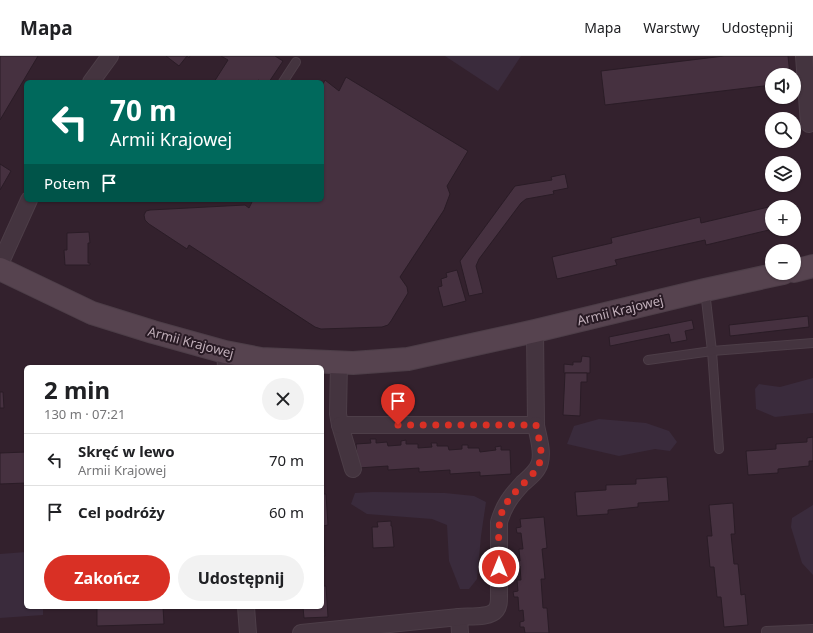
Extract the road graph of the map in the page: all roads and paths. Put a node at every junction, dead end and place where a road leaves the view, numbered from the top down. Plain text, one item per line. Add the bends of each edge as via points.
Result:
1 (110, 56) edge
2 (804, 56) edge
3 (296, 62) dead end
4 (93, 80) edge
5 (284, 80) edge
6 (810, 95) edge
7 (810, 124) dead end
8 (28, 202) edge
9 (0, 264) edge
10 (813, 266) edge
11 (0, 269) edge
12 (801, 269) edge
13 (765, 277) edge
14 (705, 290) junction
15 (535, 331) junction
16 (813, 343) edge
17 (712, 351) junction
18 (226, 360) edge
19 (648, 360) dead end
20 (339, 363) junction
21 (340, 425) junction
22 (536, 425) junction
23 (719, 449) dead end
24 (353, 469) dead end
25 (246, 609) edge
26 (459, 617) junction
27 (813, 629) edge
28 (248, 633) edge
29 (301, 633) edge
30 (460, 633) edge
31 (766, 633) edge

1 - 4 street
2 - 6 street
3 - 5 lane
6 - 7 street
8 - 9 street
10 - 12 street
11 - 18 street, Armii Krajowej via 92,313 153,332
13 - 14 street, Armii Krajowej
14 - 15 street, Armii Krajowej
14 - 17 lane
15 - 20 street, Armii Krajowej via 408,358
15 - 22 street
16 - 17 lane
17 - 19 lane
17 - 23 lane
18 - 20 street, Armii Krajowej
20 - 21 street
21 - 22 street
21 - 24 street
22 - 26 street via 541,449 540,462 506,503 499,522 499,597 496,611 482,616
25 - 28 street
26 - 29 street
26 - 30 street
27 - 31 lane

